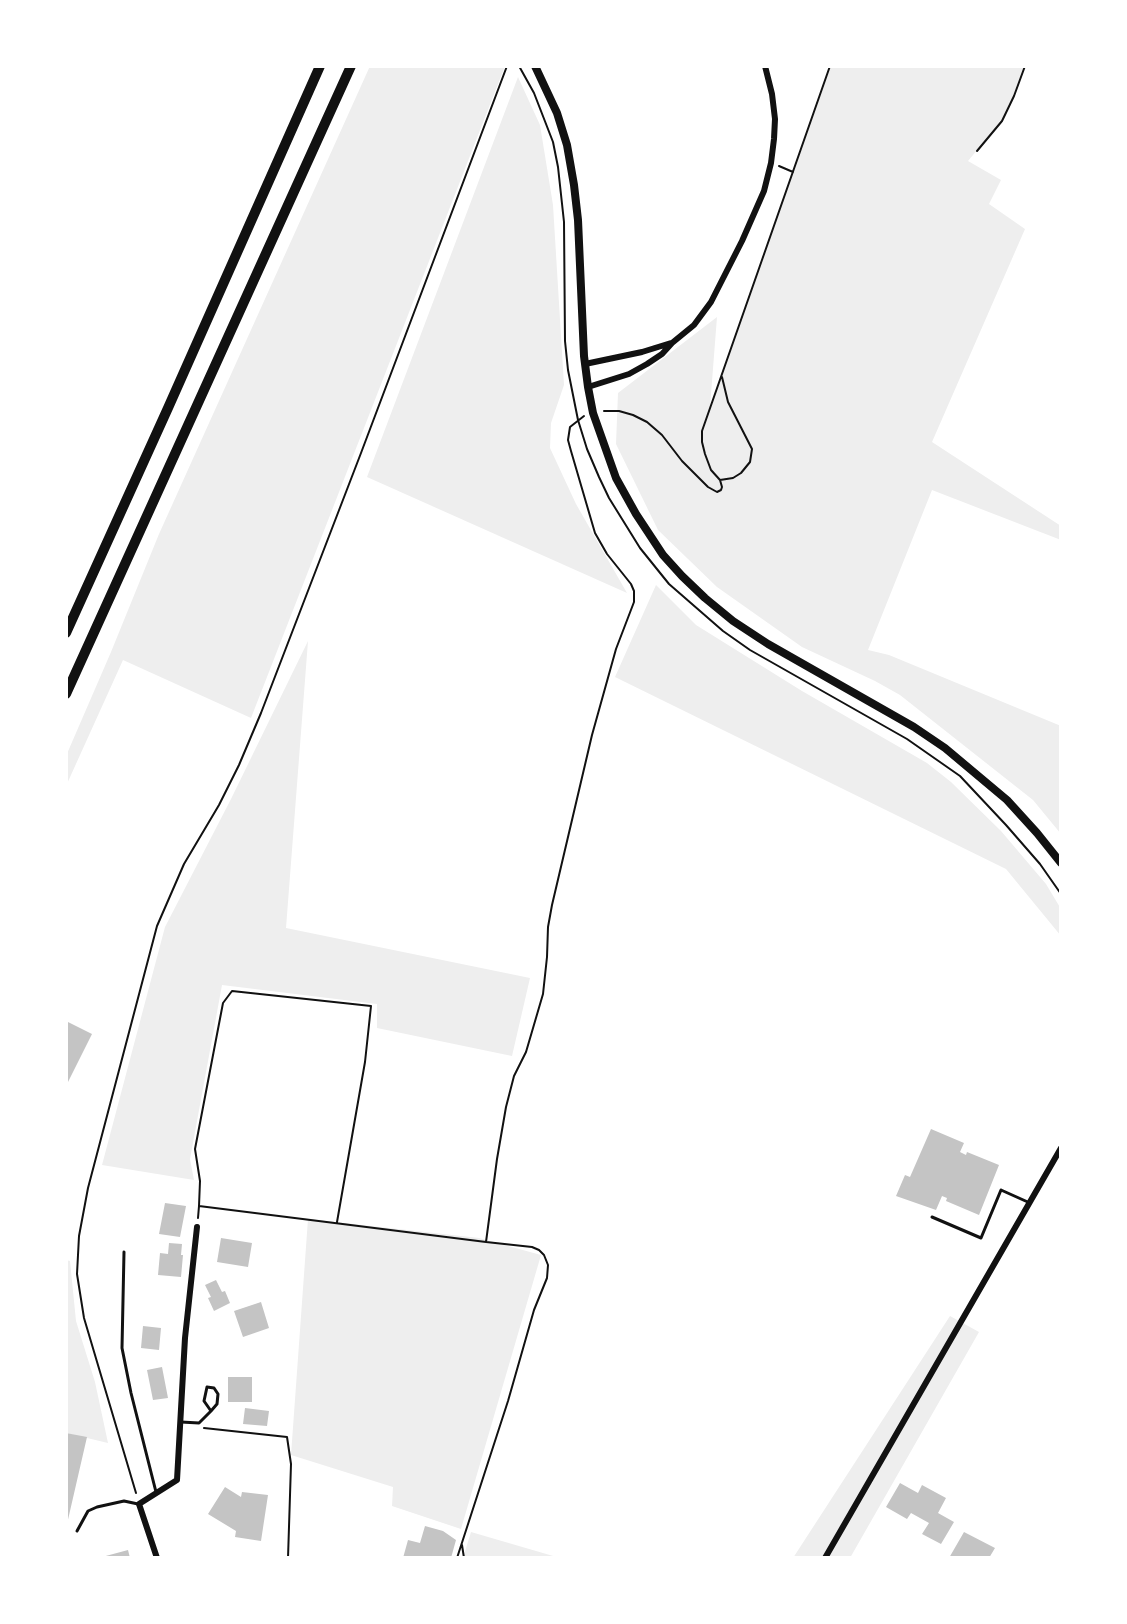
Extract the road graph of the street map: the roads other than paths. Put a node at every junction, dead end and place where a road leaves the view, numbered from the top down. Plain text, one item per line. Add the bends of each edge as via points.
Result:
1 (320, 66) edge
2 (351, 66) edge
3 (535, 66) edge
4 (765, 66) edge
5 (672, 343) junction
6 (585, 364) junction
7 (588, 387) junction
8 (66, 633) edge
9 (66, 694) edge
10 (1061, 863) edge
11 (1061, 1148) edge
12 (1030, 1203) junction
13 (932, 1217) dead end
14 (197, 1227) road end
15 (124, 1252) dead end
16 (211, 1410) junction
17 (180, 1422) junction
18 (156, 1494) junction
19 (139, 1504) junction
20 (77, 1531) dead end
21 (157, 1558) edge
22 (825, 1558) edge

1 - 8 highway
2 - 9 highway
3 - 6 street via 557,113 574,184
4 - 5 street via 775,119 764,191 711,302 694,325
5 - 6 street
5 - 7 street via 662,354 629,374
6 - 7 street
7 - 10 street via 616,478 663,555 681,576 733,621 768,644 945,747 1007,800
11 - 12 street
12 - 13 lane via 1001,1190 981,1238
12 - 22 street
14 - 17 street
15 - 18 lane via 122,1348
16 - 16 lane via 217,1404 218,1394 207,1387 204,1401
16 - 17 lane via 199,1423
17 - 18 street via 177,1480
18 - 19 street
19 - 20 lane via 124,1501 87,1511
19 - 21 street

